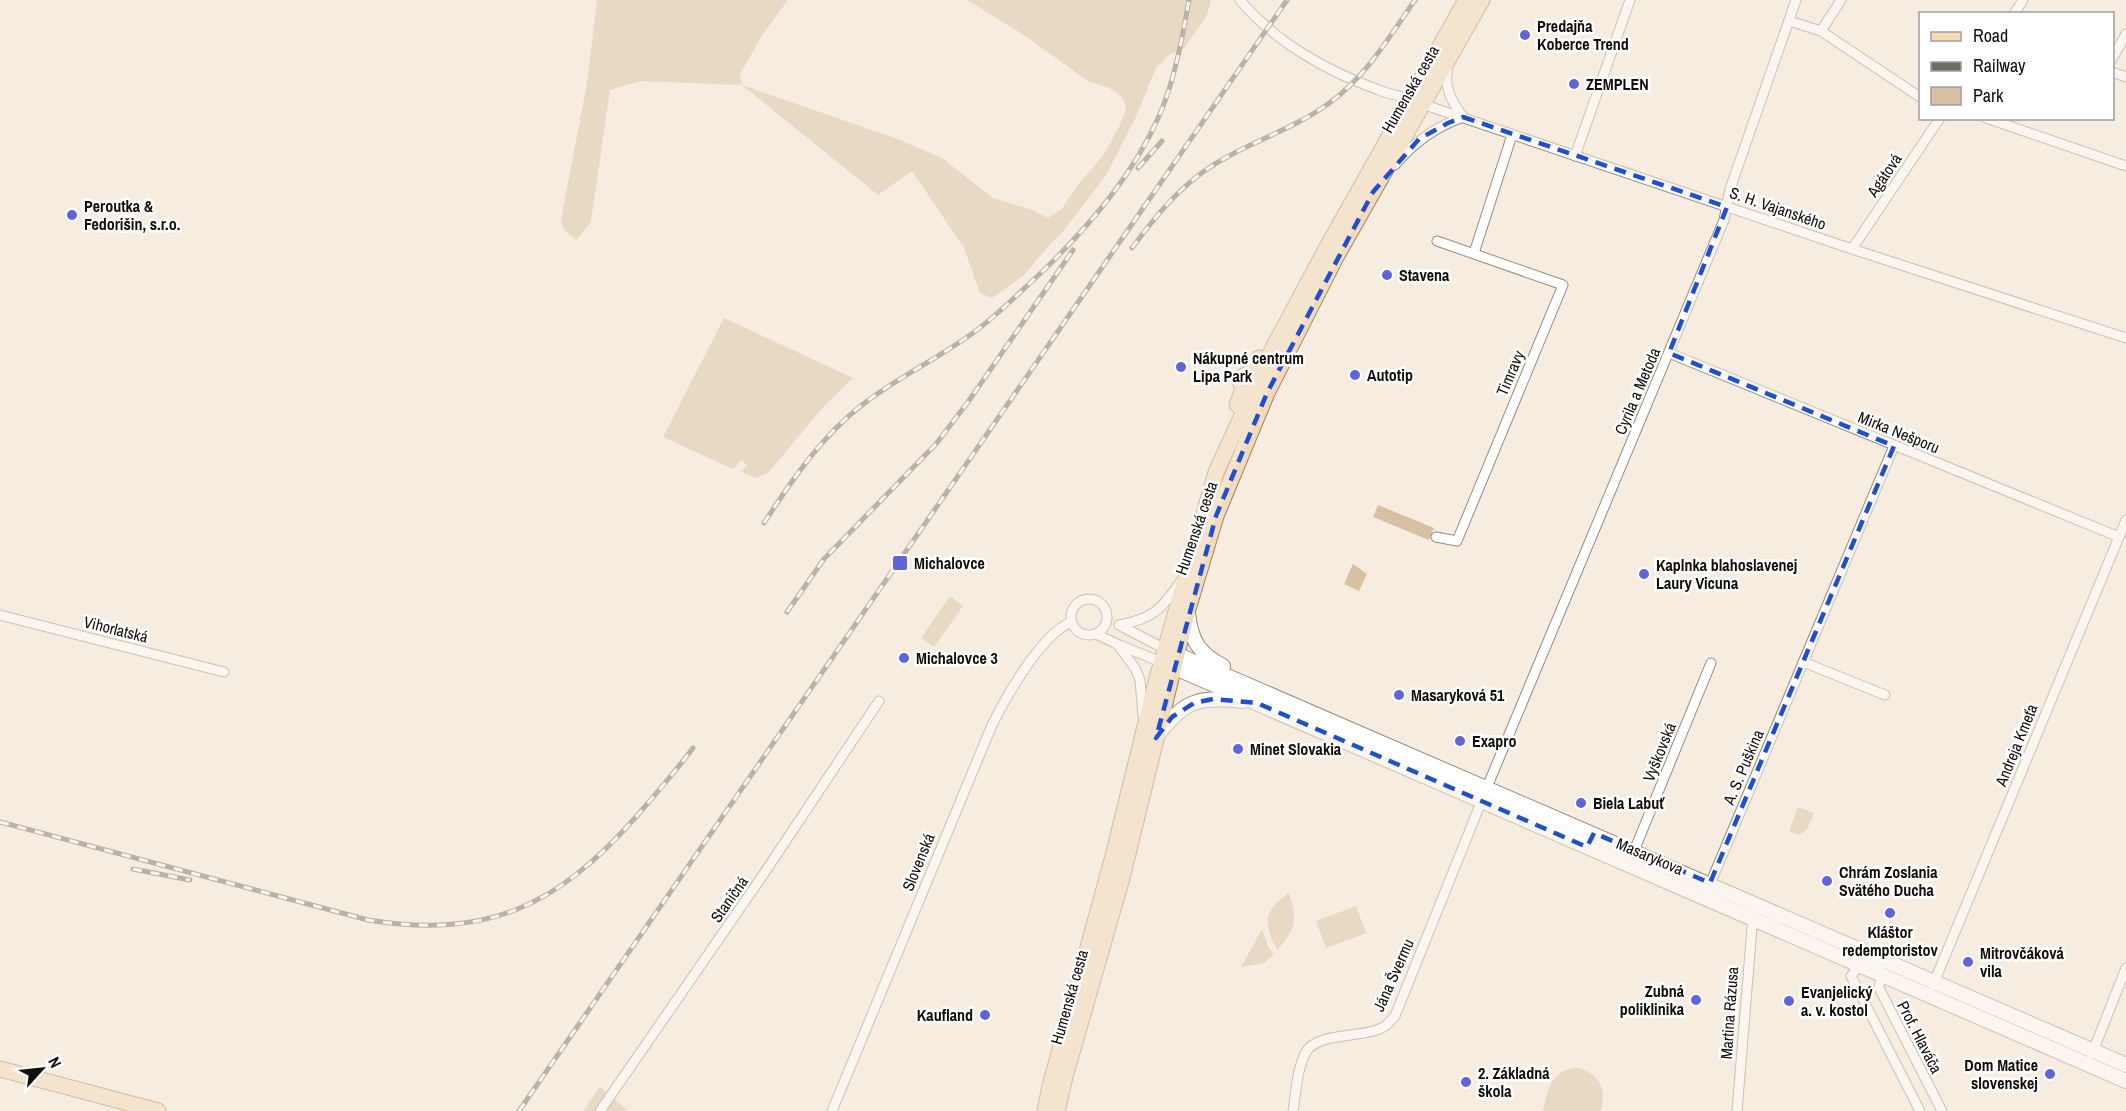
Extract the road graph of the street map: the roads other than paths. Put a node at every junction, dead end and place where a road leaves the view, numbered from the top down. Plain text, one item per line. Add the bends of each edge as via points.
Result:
1 (1240, 0) edge
2 (1466, 0) edge
3 (1482, 0) edge
4 (1630, 0) edge
5 (1796, 0) edge
6 (1841, 0) edge
7 (1789, 21) junction
8 (1821, 31) junction
9 (2126, 34) edge
10 (1456, 44) junction
11 (2114, 55) edge
12 (1919, 96) edge
13 (1416, 101) junction
14 (1463, 117) junction
15 (1939, 120) edge
16 (1992, 120) edge
17 (1512, 135) junction
18 (1575, 156) junction
19 (2126, 166) edge
20 (1373, 192) junction
21 (1727, 207) junction
22 (1437, 241) dead end
23 (1852, 249) junction
24 (1474, 253) junction
25 (2126, 339) edge
26 (1669, 353) junction
27 (1894, 446) junction
28 (2126, 520) edge
29 (1436, 537) dead end
30 (2120, 542) edge
31 (1185, 577) junction
32 (1188, 609) junction
33 (0, 615) edge
34 (1107, 617) junction
35 (1071, 622) junction
36 (1119, 626) junction
37 (1096, 633) junction
38 (1117, 644) junction
39 (1169, 658) junction
40 (1803, 662) junction
41 (1711, 663) dead end
42 (224, 672) dead end
43 (1252, 685) junction
44 (1885, 695) dead end
45 (879, 701) dead end
46 (1257, 703) junction
47 (1150, 734) junction
48 (1487, 787) junction
49 (1482, 801) junction
50 (1593, 833) junction
51 (1587, 847) junction
52 (1634, 851) junction
53 (1710, 884) junction
54 (1704, 897) junction
55 (1758, 904) junction
56 (1752, 918) junction
57 (1878, 958) junction
58 (2126, 968) edge
59 (1855, 971) junction
60 (1881, 976) junction
61 (1934, 982) junction
62 (1929, 996) junction
63 (2094, 1050) junction
64 (1909, 1051) junction
65 (1893, 1058) junction
66 (2087, 1065) junction
67 (2126, 1065) edge
68 (0, 1069) edge
69 (2126, 1081) edge
70 (158, 1111) edge
71 (600, 1111) edge
72 (832, 1111) edge
73 (1045, 1111) edge
74 (1057, 1111) edge
75 (1293, 1111) edge
76 (1737, 1111) edge
77 (1920, 1111) edge
78 (1942, 1111) edge

1 - 13 street, S. H. Vajanského via 1304,56 1355,81
2 - 13 main road, Humenská cesta
3 - 10 main road, Humenská cesta
4 - 18 street
5 - 7 street, Cyrila a Metoda
6 - 8 street
7 - 8 street
7 - 21 street, Cyrila a Metoda
8 - 12 street
9 - 11 street
10 - 13 main road, Humenská cesta
10 - 14 street via 1446,76 1448,91
13 - 14 street, S. H. Vajanského
13 - 20 main road, Humenská cesta
13 - 31 main road, Humenská cesta via 1326,249 1272,350 1260,355 1252,372 1239,378 1243,389 1234,411 1238,425 1216,472
14 - 17 street, S. H. Vajanského
14 - 20 street via 1419,139
15 - 23 street, Agátová
16 - 19 street
17 - 18 street, S. H. Vajanského
17 - 24 street
18 - 21 street, S. H. Vajanského
20 - 32 main road, Humenská cesta via 1267,393 1216,516
21 - 23 street, S. H. Vajanského
21 - 26 street, Cyrila a Metoda
22 - 24 street, Timravy
23 - 25 street, S. H. Vajanského
24 - 29 street, Timravy via 1563,285 1457,541
26 - 27 street, Mirka Nešporu
26 - 48 street, Cyrila a Metoda
27 - 30 street, Mirka Nešporu
27 - 40 street, A. S. Puškina
28 - 30 street, Andreja Kmeťa
30 - 61 street, Andreja Kmeťa
31 - 36 street via 1154,614
31 - 39 main road, Humenská cesta
32 - 39 main road, Humenská cesta
32 - 43 main road via 1190,630 1203,652
33 - 42 street, Vihorlatská
34 - 35 street via 1101,603 1087,598 1073,608
34 - 36 street
34 - 37 street
35 - 37 street via 1081,633
35 - 72 street, Slovenská via 1051,636 1006,698 981,748
36 - 39 street
37 - 38 street
38 - 39 street
38 - 47 street via 1140,680
39 - 43 main road, Masarykova
39 - 46 main road, Masarykova
39 - 47 main road, Humenská cesta
40 - 44 street
40 - 53 street, A. S. Puškina
41 - 52 street, Vyškovská
43 - 48 main road, Masarykova
45 - 71 street, Staničná
46 - 47 main road via 1213,699 1194,703
46 - 49 main road, Masarykova
47 - 73 main road, Humenská cesta
47 - 74 main road, Humenská cesta via 1122,878
48 - 49 street, Cyrila a Metoda
48 - 50 main road, Masarykova
49 - 51 main road, Masarykova
49 - 75 street, Jána Švermu via 1395,1016 1375,1030 1311,1045 1300,1071
50 - 51 street
50 - 52 main road, Masarykova
51 - 54 main road, Masarykova
52 - 53 main road, Masarykova
53 - 54 street, A. S. Puškina
53 - 55 main road, Masarykova
54 - 56 main road, Masarykova
55 - 56 street, Martina Rázusa
55 - 57 main road, Masarykova
56 - 59 main road, Masarykova via 1839,957
56 - 76 street, Martina Rázusa
57 - 59 street
57 - 60 street, Prof. Hlaváča
57 - 61 main road, Masarykova
58 - 63 street
59 - 60 main road, Masarykova
59 - 65 street, Prof. Hlaváča
60 - 62 main road, Masarykova
60 - 64 street, Prof. Hlaváča via 1879,988
61 - 62 street, Andreja Kmeťa
61 - 63 main road, Masarykova
62 - 66 main road, Masarykova
63 - 66 street
63 - 67 main road, Masarykova
64 - 65 street
64 - 78 street, Prof. Hlaváča
65 - 77 street, Prof. Hlaváča
66 - 69 main road, Masarykova
68 - 70 main road

